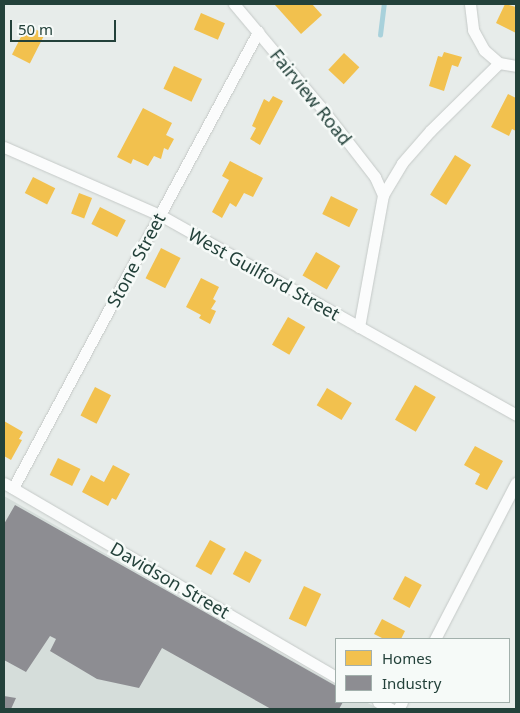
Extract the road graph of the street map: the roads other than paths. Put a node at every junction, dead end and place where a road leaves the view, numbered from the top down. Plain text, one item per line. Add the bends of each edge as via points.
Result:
1 (234, 4) edge
2 (470, 4) edge
3 (258, 32) junction
4 (499, 63) junction
5 (516, 66) edge
6 (4, 147) edge
7 (383, 195) junction
8 (160, 216) junction
9 (359, 327) junction
10 (516, 415) edge
11 (516, 484) edge
12 (8, 485) edge
13 (435, 638) edge
14 (335, 676) edge
15 (380, 703) edge
16 (391, 709) edge

1 - 3 street, Fairview Road
2 - 4 street via 473,30 484,50
3 - 7 street, Fairview Road via 375,177
3 - 8 street, Stone Street
4 - 5 street
4 - 7 street via 424,137 402,163
6 - 8 street, West Guilford Street
7 - 9 street
8 - 9 street, West Guilford Street
8 - 12 street, Stone Street
9 - 10 street, West Guilford Street
11 - 13 street
12 - 14 street, Davidson Street
15 - 16 street

